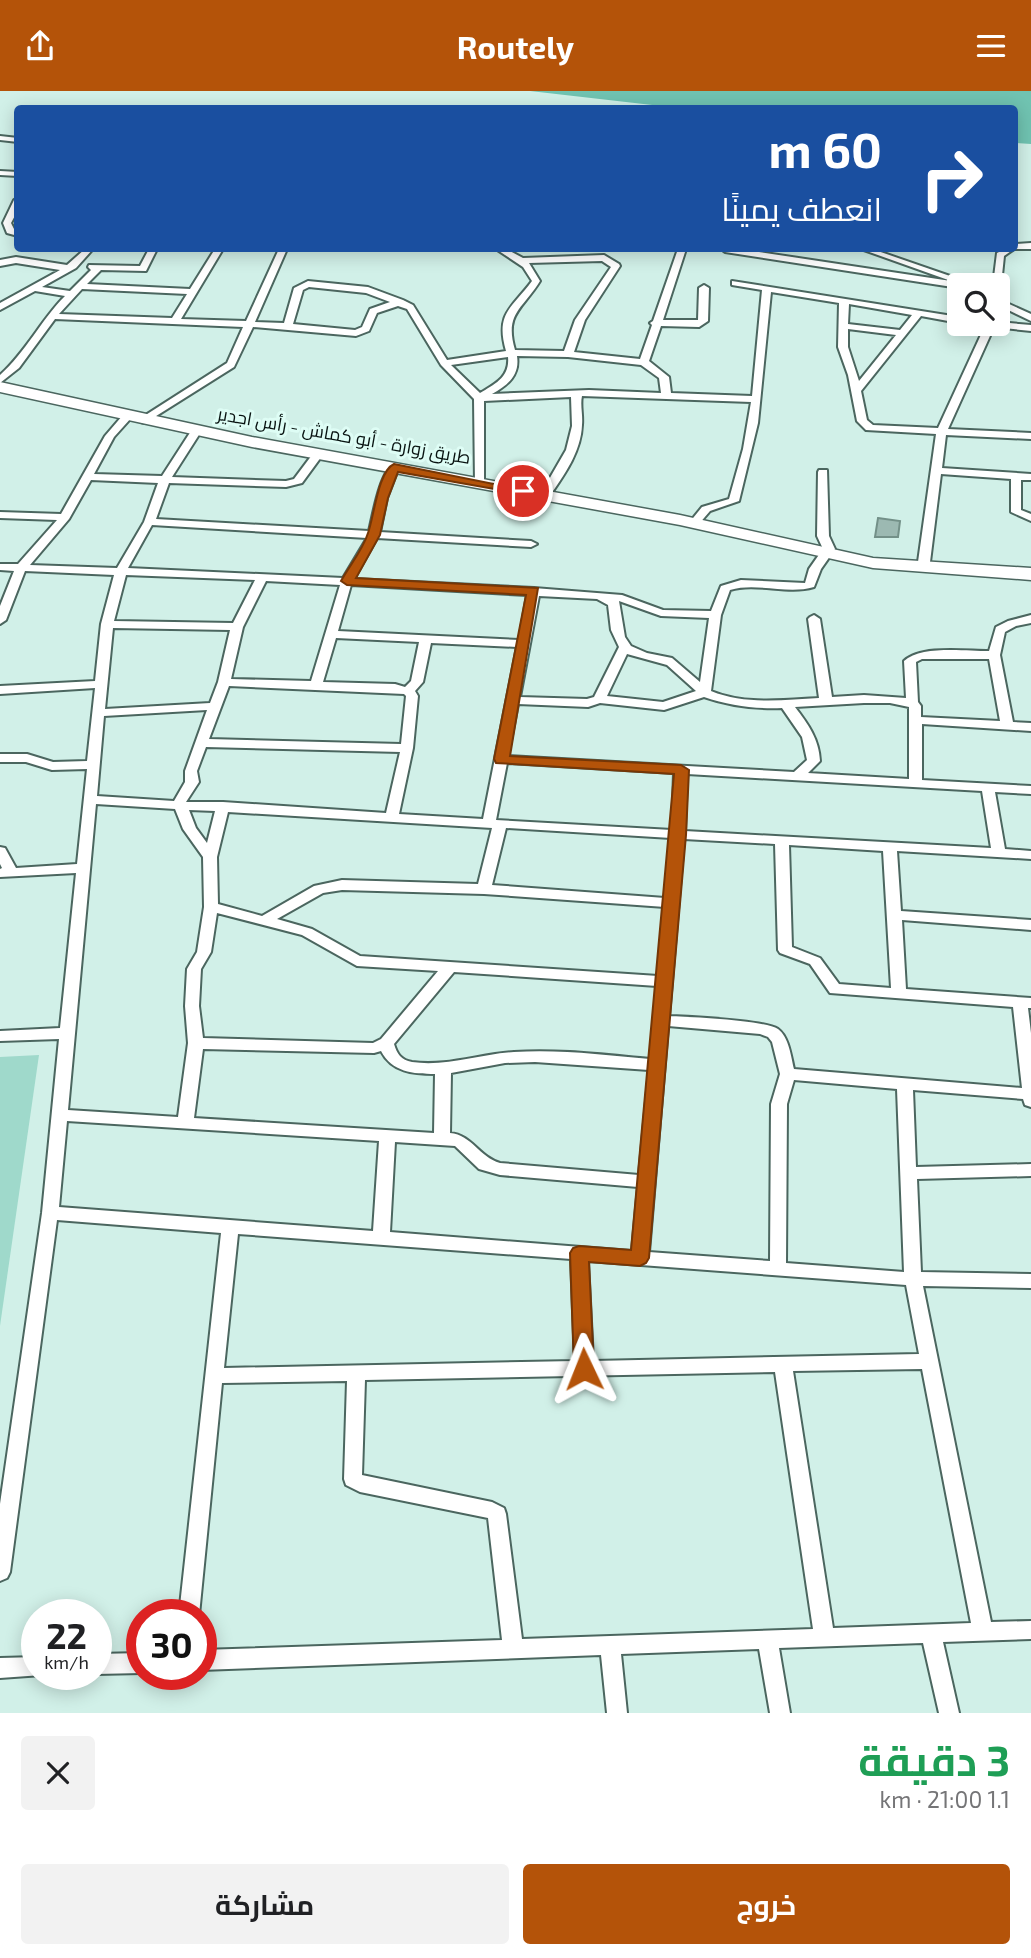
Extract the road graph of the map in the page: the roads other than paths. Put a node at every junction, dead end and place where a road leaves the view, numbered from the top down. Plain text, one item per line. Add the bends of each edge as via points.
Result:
1 (14, 208) edge
2 (14, 232) edge
3 (86, 252) edge
4 (152, 252) edge
5 (217, 252) edge
6 (282, 252) edge
7 (506, 252) edge
8 (681, 252) edge
9 (746, 252) edge
10 (874, 252) edge
11 (1006, 252) edge
12 (522, 261) junction
13 (0, 263) edge
14 (70, 267) junction
15 (99, 267) junction
16 (144, 269) junction
17 (998, 273) edge
18 (947, 277) edge
19 (735, 283) dead end
20 (947, 283) edge
21 (79, 286) junction
22 (32, 288) junction
23 (704, 288) dead end
24 (767, 288) junction
25 (134, 289) junction
26 (193, 292) junction
27 (71, 295) junction
28 (400, 302) junction
29 (844, 303) junction
30 (0, 307) edge
31 (1010, 308) edge
32 (918, 314) junction
33 (52, 316) junction
34 (947, 318) edge
35 (1031, 318) edge
36 (175, 321) junction
37 (654, 323) junction
38 (249, 324) junction
39 (288, 326) junction
40 (845, 326) junction
41 (1010, 326) edge
42 (1031, 328) edge
43 (904, 333) junction
44 (985, 336) edge
45 (514, 353) junction
46 (568, 353) junction
47 (644, 362) junction
48 (444, 363) junction
49 (0, 380) edge
50 (0, 387) edge
51 (856, 391) junction
52 (578, 394) junction
53 (666, 394) junction
54 (479, 398) junction
55 (756, 399) junction
56 (136, 419) junction
57 (197, 430) junction
58 (941, 432) junction
59 (1031, 436) edge
60 (318, 453) junction
61 (394, 467) junction
62 (936, 471) junction
63 (823, 472) dead end
64 (1016, 476) junction
65 (88, 477) junction
66 (1031, 477) edge
67 (164, 481) junction
68 (479, 482) junction
69 (545, 495) junction
70 (0, 515) edge
71 (65, 517) junction
72 (1031, 518) edge
73 (149, 522) junction
74 (694, 523) junction
75 (374, 535) junction
76 (531, 544) dead end
77 (827, 552) junction
78 (874, 560) junction
79 (924, 562) junction
80 (0, 567) edge
81 (22, 568) junction
82 (121, 571) junction
83 (1031, 571) edge
84 (262, 577) junction
85 (347, 581) junction
86 (534, 591) junction
87 (607, 598) junction
88 (2, 606) edge
89 (715, 615) junction
90 (814, 619) dead end
91 (1031, 619) edge
92 (0, 620) edge
93 (107, 624) junction
94 (237, 627) junction
95 (330, 633) junction
96 (426, 639) junction
97 (524, 644) junction
98 (624, 648) junction
99 (994, 655) junction
100 (224, 682) junction
101 (101, 684) junction
102 (316, 685) junction
103 (0, 690) edge
104 (408, 691) junction
105 (705, 692) junction
106 (599, 699) junction
107 (513, 700) junction
108 (826, 701) junction
109 (785, 703) junction
110 (912, 703) junction
111 (214, 706) junction
112 (98, 712) junction
113 (915, 720) junction
114 (1007, 726) junction
115 (1031, 727) edge
116 (203, 743) junction
117 (407, 748) junction
118 (0, 758) edge
119 (502, 759) junction
120 (91, 765) junction
121 (681, 770) junction
122 (797, 776) junction
123 (916, 783) junction
124 (988, 787) junction
125 (1031, 790) edge
126 (90, 800) junction
127 (179, 803) junction
128 (223, 806) junction
129 (392, 817) junction
130 (494, 824) junction
131 (678, 835) junction
132 (782, 840) junction
133 (890, 847) junction
134 (0, 851) edge
135 (999, 853) junction
136 (1031, 855) edge
137 (211, 857) junction
138 (83, 869) junction
139 (6, 873) edge
140 (484, 889) junction
141 (672, 903) junction
142 (211, 907) junction
143 (894, 915) junction
144 (262, 922) junction
145 (1031, 925) edge
146 (450, 967) junction
147 (664, 981) junction
148 (899, 993) junction
149 (1026, 1003) edge
150 (660, 1020) junction
151 (67, 1033) junction
152 (0, 1037) edge
153 (197, 1043) junction
154 (386, 1043) junction
155 (658, 1065) junction
156 (443, 1067) junction
157 (788, 1074) junction
158 (905, 1085) junction
159 (1030, 1098) edge
160 (59, 1115) junction
161 (185, 1123) junction
162 (387, 1138) junction
163 (442, 1139) junction
164 (1031, 1170) edge
165 (909, 1173) junction
166 (647, 1182) junction
167 (50, 1213) junction
168 (230, 1227) junction
169 (381, 1238) junction
170 (579, 1253) junction
171 (640, 1258) junction
172 (778, 1268) junction
173 (913, 1279) junction
174 (1031, 1281) edge
175 (930, 1361) junction
176 (783, 1366) junction
177 (584, 1369) junction
178 (356, 1373) junction
179 (216, 1375) junction
180 (0, 1572) edge
181 (191, 1599) edge
182 (1031, 1630) edge
183 (983, 1631) junction
184 (931, 1633) junction
185 (824, 1637) junction
186 (767, 1640) junction
187 (610, 1645) junction
188 (513, 1649) junction
189 (217, 1659) edge
190 (21, 1667) edge
191 (0, 1668) edge
192 (617, 1713) edge
193 (780, 1713) edge
194 (948, 1713) edge

1 - 2 street via 7,223
3 - 14 street
4 - 16 street
5 - 26 street
6 - 38 street
7 - 12 street
8 - 37 street
9 - 20 street
10 - 18 street
11 - 17 street via 1000,255
12 - 45 street via 536,281 509,314 506,332
12 - 46 street via 604,258 616,266 580,320
13 - 14 street via 16,260
14 - 15 street
14 - 22 street
15 - 16 street
15 - 21 street
16 - 25 street
19 - 24 street
21 - 25 street
21 - 27 street
22 - 27 street
22 - 30 street
23 - 37 street via 703,321 699,324
24 - 29 street
24 - 55 street
25 - 26 street
26 - 36 street
27 - 33 street
28 - 39 street via 373,311 362,332
28 - 39 street via 369,290 308,284 299,288
28 - 48 street via 410,307
29 - 32 street
29 - 40 street
31 - 35 street
32 - 34 street
32 - 43 street
33 - 36 street
33 - 49 street via 16,366
36 - 38 street
37 - 47 street
38 - 39 street
38 - 56 street via 231,365
40 - 43 street
40 - 51 street via 843,347
41 - 42 street
43 - 51 street
44 - 58 street
45 - 46 street
45 - 48 street
45 - 54 street via 510,375 500,387
46 - 47 street
47 - 53 street via 664,377
48 - 54 street
50 - 56 main road, طريق زوارة - أبو كماش - رأس اجدير
51 - 58 street via 862,421 870,428
52 - 53 street
52 - 54 street
52 - 69 street via 580,418 573,452
53 - 55 street
54 - 68 street
55 - 74 street via 734,501 706,509
56 - 57 main road, طريق زوارة - أبو كماش - رأس اجدير
56 - 65 street via 110,436
57 - 60 main road, طريق زوارة - أبو كماش - رأس اجدير
57 - 67 street
58 - 59 street
58 - 62 street
60 - 61 main road, طريق زوارة - أبو كماش - رأس اجدير
60 - 67 street via 294,483
61 - 68 main road, طريق زوارة - أبو كماش - رأس اجدير
61 - 75 street
62 - 64 street
62 - 79 street
63 - 77 street
64 - 66 street
64 - 72 street via 1016,512
65 - 67 street
65 - 71 street
67 - 73 street
68 - 69 main road, طريق زوارة - أبو كماش - رأس اجدير
69 - 74 main road, طريق زوارة - أبو كماش - رأس اجدير
70 - 71 street
71 - 81 street
73 - 75 street
73 - 82 street
74 - 77 main road, طريق زوارة - أبو كماش - رأس اجدير
75 - 76 street
75 - 85 street
77 - 78 main road, طريق زوارة - أبو كماش - رأس اجدير
77 - 89 street via 812,569 810,585 741,583 725,588
78 - 79 main road
78 - 83 main road
79 - 83 main road
80 - 81 street
81 - 82 street
81 - 88 street
82 - 84 street
82 - 93 street
84 - 85 street
84 - 94 street
85 - 86 street
85 - 95 street
86 - 87 street
86 - 97 street
87 - 89 street via 622,598 661,613
87 - 98 street via 614,603 616,635
88 - 92 street
89 - 105 street
90 - 108 street
91 - 99 street via 1000,630
93 - 94 street
93 - 101 street
94 - 100 street
95 - 96 street
95 - 102 street
96 - 97 street
96 - 104 street via 417,682
97 - 107 street
98 - 105 street via 668,660
98 - 106 street
99 - 110 street via 920,655 910,661
99 - 114 street
100 - 102 street
100 - 111 street
101 - 103 street
101 - 112 street
102 - 104 street
104 - 117 street via 412,696
105 - 106 street via 664,706
105 - 109 street via 729,700
106 - 107 street via 588,703
107 - 119 street
108 - 109 street
108 - 110 street
109 - 122 street via 814,748 814,761
110 - 113 street
111 - 112 street
111 - 116 street
112 - 120 street
113 - 114 street
113 - 123 street
114 - 115 street
116 - 117 street
116 - 127 street via 191,771 192,782
117 - 129 street
118 - 120 street via 27,758 52,766
119 - 121 street
119 - 130 street
120 - 126 street
121 - 122 street
121 - 131 street
122 - 123 street
123 - 124 street
124 - 125 street
124 - 135 street
126 - 127 street
126 - 138 street
127 - 128 street
127 - 137 street
128 - 129 street
128 - 137 street
129 - 130 street
130 - 131 street
130 - 140 street
131 - 132 street
131 - 141 street
132 - 133 street
132 - 148 street via 785,950 815,961 835,989
133 - 135 street
133 - 143 street
134 - 139 street
135 - 136 street
137 - 142 street
138 - 139 street
138 - 151 street
140 - 141 street
140 - 144 street via 331,885
141 - 147 street
142 - 144 street
142 - 153 street via 204,952 194,969
143 - 145 street
143 - 148 street
144 - 146 street via 307,932 357,961
146 - 147 street
146 - 154 street
147 - 150 street
148 - 149 street
149 - 159 street
150 - 155 street
150 - 157 street via 773,1033
151 - 152 street
151 - 160 street
153 - 154 street via 366,1050
153 - 161 street
154 - 156 street via 397,1063
155 - 156 street via 519,1057
155 - 166 street
156 - 163 street
157 - 158 street
157 - 172 street via 779,1104
158 - 159 street
158 - 165 street
160 - 161 street
160 - 167 street
161 - 162 street
162 - 163 street
162 - 169 street
163 - 166 street via 459,1140 485,1165
164 - 165 street
165 - 173 street
166 - 171 street
167 - 168 street
167 - 180 street
168 - 169 street
168 - 179 street
169 - 170 street
170 - 171 street
170 - 177 street
171 - 172 street
172 - 173 street
173 - 174 street
173 - 175 street
175 - 176 street
175 - 183 street
176 - 177 street
176 - 185 street
177 - 178 street
178 - 179 street
178 - 188 street via 353,1479 497,1514
179 - 181 street
182 - 183 street
183 - 184 street
184 - 185 street
184 - 194 street
185 - 186 street
186 - 187 street
186 - 193 street
187 - 188 street
187 - 192 street
188 - 189 street
190 - 191 street

